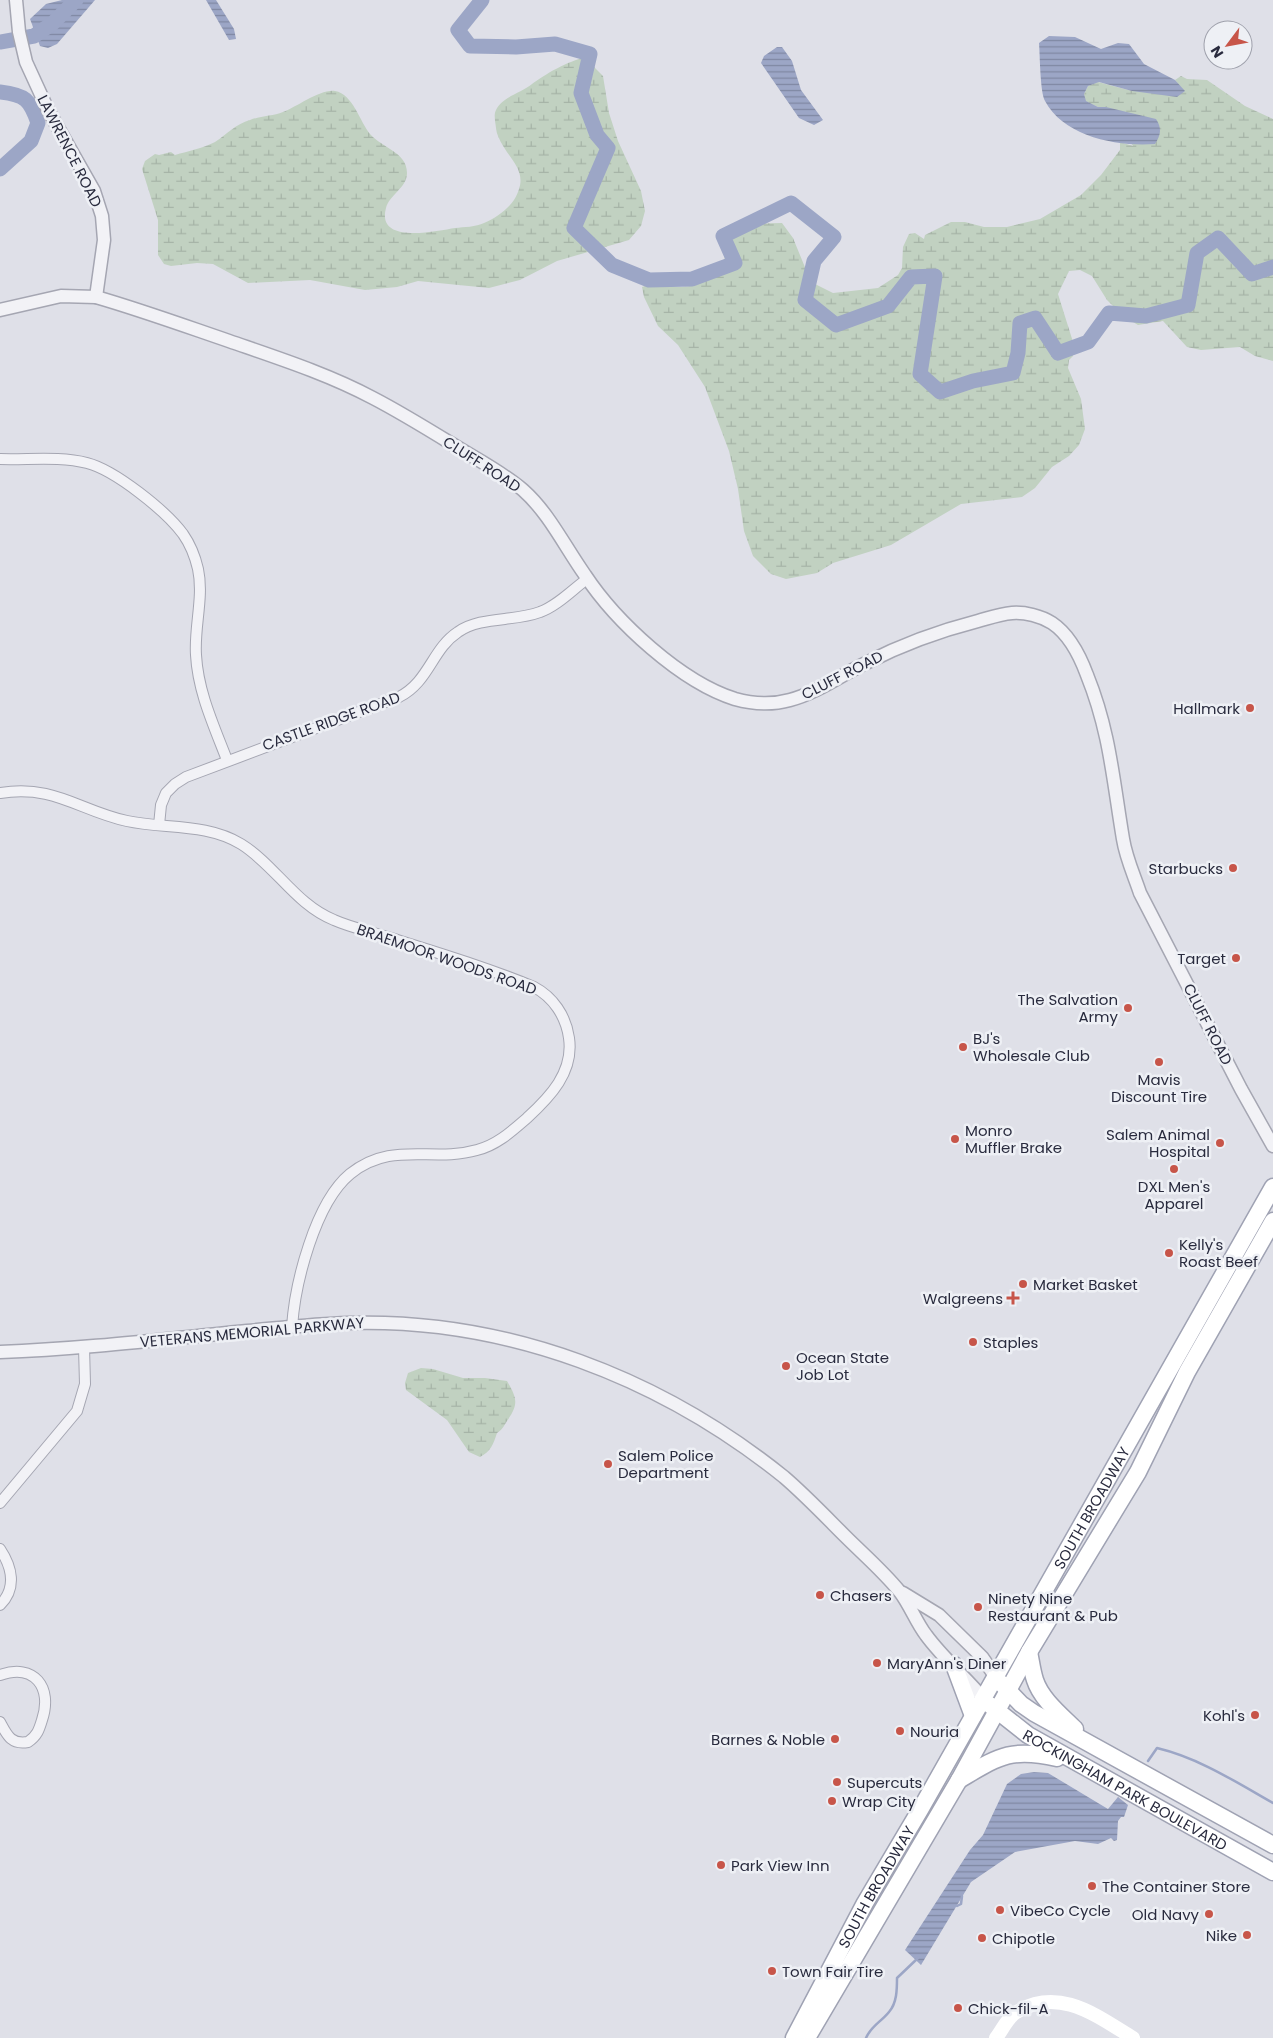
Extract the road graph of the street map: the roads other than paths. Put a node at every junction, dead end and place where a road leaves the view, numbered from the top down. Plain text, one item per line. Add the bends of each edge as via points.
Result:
1 (16, 0) edge
2 (96, 297) junction
3 (0, 310) edge
4 (0, 459) edge
5 (587, 579) junction
6 (227, 760) junction
7 (0, 793) edge
8 (159, 825) junction
9 (1273, 1146) edge
10 (1273, 1187) edge
11 (1273, 1221) edge
12 (292, 1327) junction
13 (84, 1347) junction
14 (0, 1352) edge
15 (0, 1503) edge
16 (0, 1549) edge
17 (900, 1592) junction
18 (0, 1606) edge
19 (1029, 1652) junction
20 (954, 1665) junction
21 (0, 1675) edge
22 (995, 1676) junction
23 (1008, 1691) junction
24 (983, 1698) junction
25 (996, 1711) junction
26 (973, 1716) junction
27 (0, 1722) edge
28 (1094, 1745) junction
29 (1075, 1761) junction
30 (959, 1780) junction
31 (1273, 1845) edge
32 (1273, 1872) edge
33 (1033, 2005) junction
34 (794, 2038) edge
35 (807, 2038) edge
36 (996, 2038) edge
37 (1006, 2038) edge
38 (1133, 2038) edge

1 - 2 street, LAWRENCE ROAD via 26,62 48,110 94,191 102,216 104,240
2 - 3 street via 61,296
2 - 5 street, CLUFF ROAD via 312,370 397,410 522,490 545,514
4 - 6 street via 66,460 96,466 126,482 182,533 194,556 199,580 196,640 199,678
5 - 6 street, CASTLE RIDGE ROAD via 540,612 475,624 457,632 418,684 406,693
5 - 9 street, CLUFF ROAD via 625,623 662,657 708,688 751,702 778,703 804,696 904,645 998,615 1030,615 1052,623 1062,631 1077,652 1100,710 1112,757 1124,841 1140,893
6 - 8 street, CASTLE RIDGE ROAD via 175,784 163,799
7 - 8 street, BRAEMOOR WOODS ROAD via 22,791 52,795 119,819
8 - 12 street, BRAEMOOR WOODS ROAD via 206,831 240,843 308,905 334,920 534,987 556,1006 567,1028 570,1051 561,1079 542,1104 506,1136 466,1153 387,1156 361,1167 340,1184 325,1205 316,1226 297,1287
10 - 22 main road, SOUTH BROADWAY
11 - 19 main road, SOUTH BROADWAY via 1188,1372 1138,1472
12 - 13 street, VETERANS MEMORIAL PARKWAY
12 - 17 street, VETERANS MEMORIAL PARKWAY via 374,1323 447,1328 538,1347 606,1370 680,1406 746,1449 785,1479
13 - 14 street, VETERANS MEMORIAL PARKWAY
13 - 15 street via 85,1384 77,1411
16 - 18 street via 9,1564 12,1580 8,1595
17 - 20 street, VETERANS MEMORIAL PARKWAY via 927,1635
17 - 22 street, VETERANS MEMORIAL PARKWAY via 939,1615 982,1657
19 - 23 main road, SOUTH BROADWAY
19 - 28 main road via 1040,1690 1053,1707
20 - 24 street, VETERANS MEMORIAL PARKWAY
20 - 26 main road
21 - 27 street via 11,1672 28,1674 39,1682 46,1699 37,1733 28,1742 16,1743 10,1739
22 - 23 main road, ROCKINGHAM PARK BOULEVARD
22 - 24 main road, SOUTH BROADWAY
23 - 25 main road, SOUTH BROADWAY
23 - 28 main road, ROCKINGHAM PARK BOULEVARD via 1034,1713
24 - 25 main road, ROCKINGHAM PARK BOULEVARD
24 - 26 main road, SOUTH BROADWAY
25 - 29 main road, ROCKINGHAM PARK BOULEVARD via 1028,1735
25 - 30 main road, SOUTH BROADWAY
26 - 34 main road, SOUTH BROADWAY via 865,1903
28 - 31 main road, ROCKINGHAM PARK BOULEVARD
29 - 30 main road via 1033,1753 1010,1754 996,1758
29 - 32 main road, ROCKINGHAM PARK BOULEVARD
30 - 35 main road, SOUTH BROADWAY
33 - 36 main road via 1014,2014
33 - 37 main road via 1016,2021
33 - 38 main road via 1069,2003

